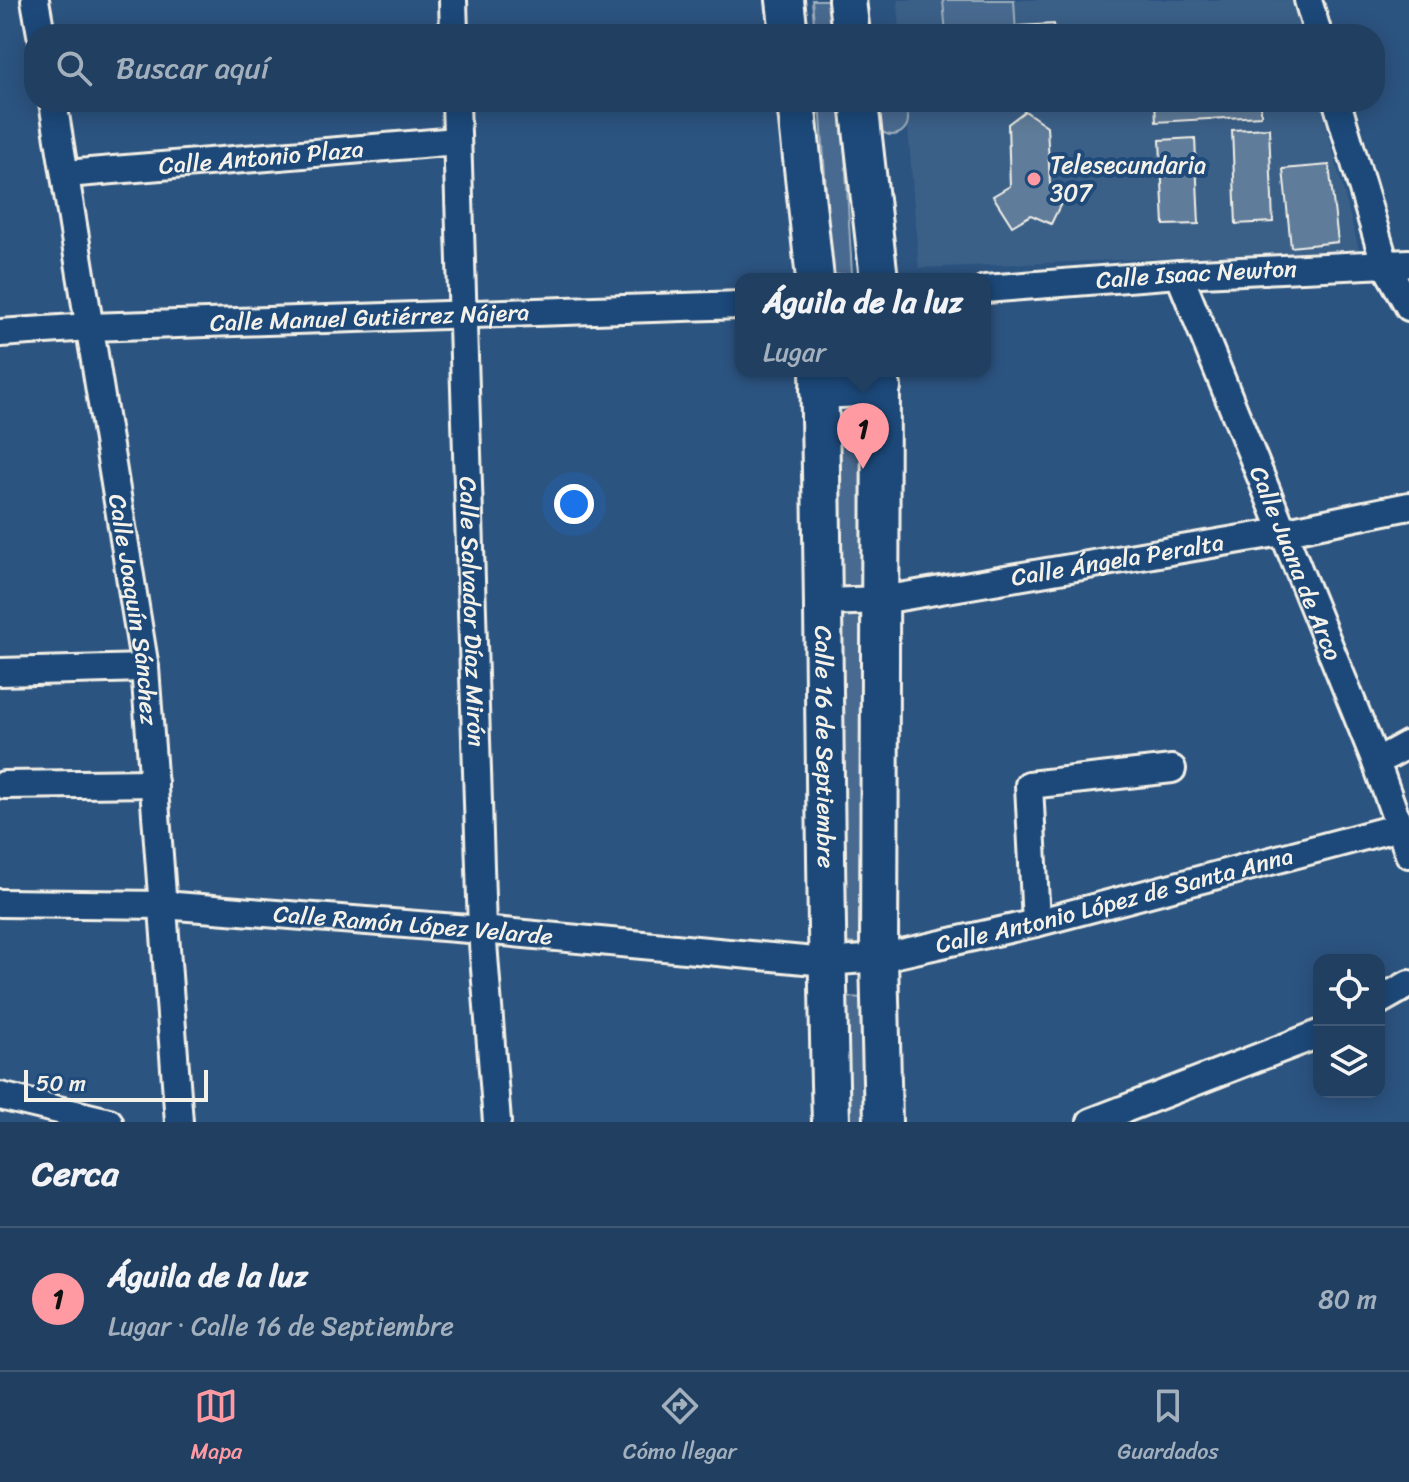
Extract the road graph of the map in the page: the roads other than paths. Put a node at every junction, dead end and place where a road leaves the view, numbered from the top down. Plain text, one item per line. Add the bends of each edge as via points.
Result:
1 (35, 0) edge
2 (453, 0) edge
3 (785, 0) edge
4 (847, 0) edge
5 (1308, 0) edge
6 (39, 24) edge
7 (454, 24) edge
8 (788, 24) edge
9 (850, 24) edge
10 (1315, 24) edge
11 (55, 112) edge
12 (456, 112) edge
13 (797, 112) edge
14 (860, 112) edge
15 (1341, 112) edge
16 (457, 141) junction
17 (66, 174) junction
18 (1397, 263) edge
19 (814, 273) edge
20 (878, 273) edge
21 (1179, 274) junction
22 (991, 289) edge
23 (735, 305) edge
24 (1409, 307) edge
25 (462, 315) junction
26 (90, 327) junction
27 (0, 333) edge
28 (882, 379) edge
29 (819, 380) edge
30 (1409, 506) edge
31 (1282, 532) junction
32 (882, 600) junction
33 (825, 602) junction
34 (145, 668) junction
35 (0, 672) edge
36 (1409, 744) edge
37 (1376, 762) junction
38 (1172, 769) dead end
39 (154, 783) junction
40 (4, 785) dead end
41 (1399, 827) junction
42 (1409, 854) edge
43 (0, 903) edge
44 (163, 905) junction
45 (1036, 923) junction
46 (482, 930) junction
47 (879, 958) junction
48 (826, 962) junction
49 (1409, 984) edge
50 (1385, 998) edge
51 (1313, 1036) edge
52 (0, 1096) edge
53 (184, 1121) edge
54 (109, 1122) edge
55 (497, 1122) edge
56 (831, 1122) edge
57 (883, 1122) edge
58 (1091, 1122) edge

1 - 6 street
2 - 7 street
3 - 8 street
4 - 9 street
5 - 10 street
11 - 17 street, Calle Joaquín Sánchez
12 - 16 street, Calle Salvador Díaz Mirón
13 - 19 street
14 - 20 street
15 - 18 street
16 - 17 street, Calle Antonio Plaza
16 - 25 street, Calle Salvador Díaz Mirón
17 - 26 street, Calle Joaquín Sánchez
18 - 21 street, Calle Isaac Newton
18 - 24 street
21 - 22 street, Calle Isaac Newton
21 - 31 street, Calle Juana de Arco
23 - 25 street, Calle Manuel Gutiérrez Nájera
25 - 26 street, Calle Manuel Gutiérrez Nájera
25 - 46 street, Calle Salvador Díaz Mirón
26 - 27 street, Calle Manuel Gutiérrez Nájera
26 - 34 street, Calle Joaquín Sánchez
28 - 29 street
28 - 32 street
29 - 33 street, Calle 16 de Septiembre
30 - 31 street, Calle Ángela Peralta
31 - 32 street, Calle Ángela Peralta
31 - 37 street, Calle Juana de Arco
32 - 33 street, Calle Ángela Peralta
32 - 47 street
33 - 48 street, Calle 16 de Septiembre
34 - 35 street
34 - 39 street, Calle Joaquín Sánchez
36 - 37 street
37 - 41 street, Calle Juana de Arco
38 - 45 street via 1029,785
39 - 40 street
39 - 44 street, Calle Joaquín Sánchez
41 - 42 street, Calle Juana de Arco
41 - 45 street, Calle Antonio López de Santa Anna
43 - 44 street, Calle Ramón López Velarde
44 - 46 street, Calle Ramón López Velarde
44 - 53 street, Calle Joaquín Sánchez
45 - 47 street, Calle Antonio López de Santa Anna
46 - 48 street, Calle Ramón López Velarde
46 - 55 street, Calle Salvador Díaz Mirón
47 - 48 street, Calle Antonio López de Santa Anna
47 - 57 street
48 - 56 street, Calle 16 de Septiembre
49 - 50 street
51 - 58 street
52 - 54 street

